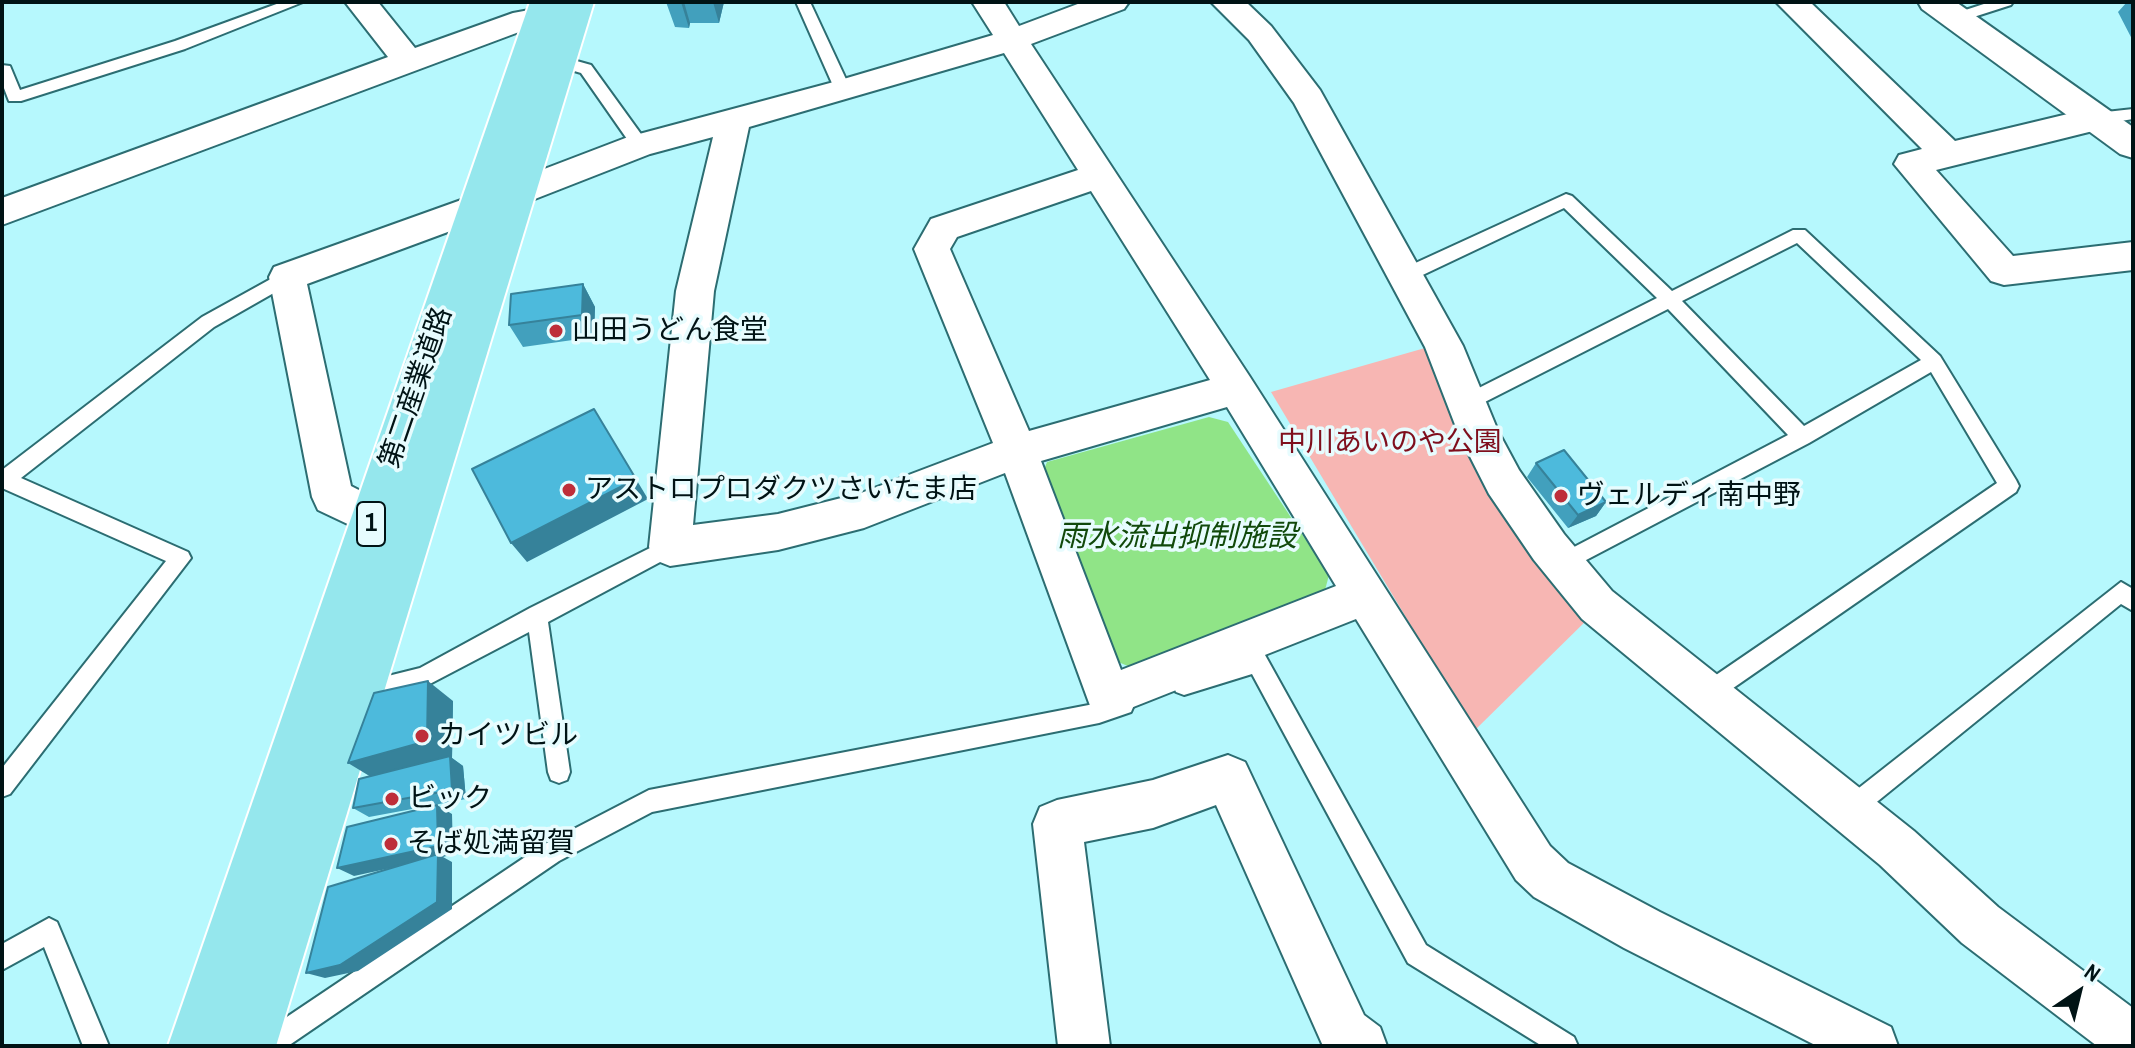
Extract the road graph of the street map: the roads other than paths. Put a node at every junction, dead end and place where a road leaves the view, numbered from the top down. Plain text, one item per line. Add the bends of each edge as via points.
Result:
1 (296, 2) edge
2 (361, 2) edge
3 (803, 2) edge
4 (988, 2) edge
5 (1112, 2) edge
6 (1792, 2) edge
7 (2006, 2) edge
8 (1239, 5) edge
9 (555, 7) edge
10 (1944, 10) edge
11 (1014, 39) junction
12 (408, 61) junction
13 (559, 61) junction
14 (2, 70) edge
15 (843, 90) junction
16 (2133, 114) edge
17 (2097, 119) junction
18 (734, 120) junction
19 (640, 145) junction
20 (2133, 145) edge
21 (1948, 155) junction
22 (1101, 175) junction
23 (498, 200) junction
24 (2, 212) edge
25 (2133, 256) edge
26 (1404, 276) junction
27 (287, 277) junction
28 (1670, 300) junction
29 (1934, 361) junction
30 (1236, 388) junction
31 (1466, 403) junction
32 (1802, 437) junction
33 (1017, 451) junction
34 (373, 518) junction
35 (670, 547) junction
36 (1562, 563) junction
37 (1365, 595) junction
38 (2133, 602) edge
39 (537, 615) junction
40 (359, 692) junction
41 (1705, 695) junction
42 (559, 772) dead end
43 (2, 786) edge
44 (1849, 810) junction
45 (2, 958) edge
46 (2133, 1041) edge
47 (96, 1046) edge
48 (196, 1046) edge
49 (248, 1046) edge
50 (266, 1046) edge
51 (1084, 1046) edge
52 (1361, 1046) edge
53 (1565, 1046) edge
54 (1872, 1046) edge

1 - 14 lane via 15,97
2 - 12 street
3 - 15 lane
4 - 11 street
5 - 11 street
6 - 21 street
7 - 10 lane
8 - 26 street via 1308,98
9 - 12 street
9 - 13 main road, 第二産業道路 / 1
9 - 23 main road, 第二産業道路 / 1
10 - 17 street
11 - 15 street
11 - 22 street
12 - 24 street
13 - 19 lane via 586,69
13 - 23 main road, 第二産業道路 / 1
15 - 18 street
16 - 17 lane
17 - 20 street
17 - 21 street
18 - 19 street
18 - 35 street via 695,291
19 - 23 street
21 - 25 street via 1911,164 2004,271
22 - 30 street
22 - 33 street via 944,228 932,249
23 - 27 street
23 - 34 main road, 第二産業道路 / 1
23 - 40 main road, 第二産業道路 / 1
26 - 28 lane via 1566,200
26 - 31 street via 1444,346
27 - 34 street via 333,497
27 - 43 lane via 208,322 4,480 181,558
28 - 29 lane via 1799,234
28 - 31 lane
28 - 32 lane
29 - 32 lane
29 - 41 lane via 2009,486
30 - 33 street
30 - 37 street
31 - 36 street via 1504,482
32 - 36 lane
33 - 35 street via 864,510 778,532
33 - 37 street via 1108,696
34 - 48 main road, 第二産業道路 / 1
35 - 39 lane
36 - 41 street via 1597,605
37 - 54 street via 1533,863 1551,880
38 - 44 lane via 2121,591
39 - 40 lane via 424,677
39 - 42 lane
40 - 49 main road, 第二産業道路 / 1
41 - 44 street
44 - 46 street via 1980,925
45 - 47 lane via 49,930
50 - 53 lane via 551,853 649,801 1099,713 1257,662 1417,954
51 - 52 street via 1057,824 1153,804 1228,778 1345,1034

